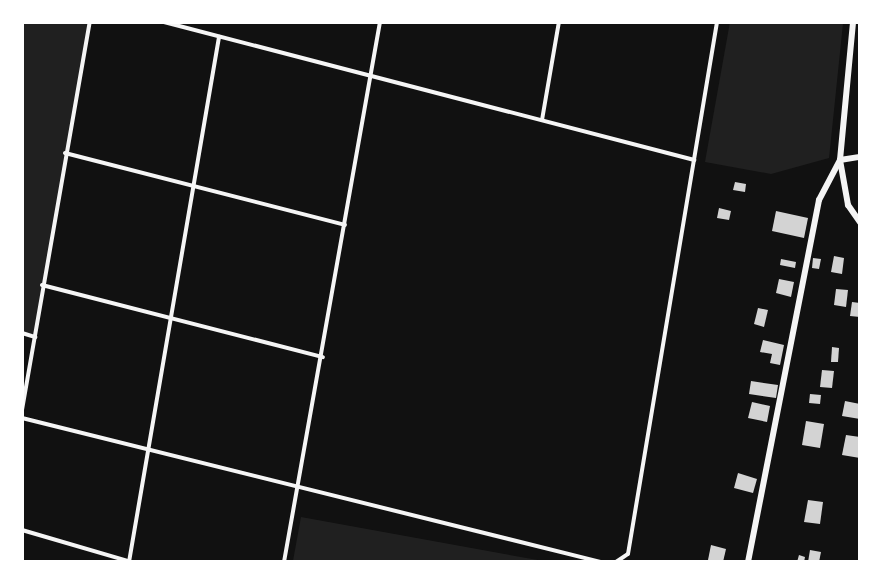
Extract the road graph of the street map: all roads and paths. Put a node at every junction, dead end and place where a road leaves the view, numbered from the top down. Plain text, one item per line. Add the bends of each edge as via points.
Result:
1 (90, 22) edge
2 (164, 22) edge
3 (380, 22) edge
4 (559, 22) edge
5 (717, 22) edge
6 (853, 22) edge
7 (219, 37) junction
8 (371, 76) junction
9 (542, 120) junction
10 (65, 153) junction
11 (860, 157) edge
12 (694, 160) junction
13 (840, 160) junction
14 (193, 188) junction
15 (860, 222) edge
16 (345, 225) junction
17 (42, 285) junction
18 (170, 317) junction
19 (22, 333) edge
20 (34, 337) junction
21 (322, 357) junction
22 (22, 410) edge
23 (22, 418) edge
24 (147, 451) junction
25 (297, 488) junction
26 (22, 530) edge
27 (128, 561) edge
28 (284, 561) edge
29 (601, 561) edge
30 (616, 561) edge
31 (748, 561) edge

1 - 10 lane
2 - 7 lane
3 - 8 lane
4 - 9 lane
5 - 12 lane
6 - 13 street
7 - 8 lane
7 - 14 lane
8 - 9 lane
8 - 16 lane
9 - 12 lane
10 - 14 lane
10 - 17 lane
11 - 13 street
12 - 30 lane via 628,554
13 - 15 street via 848,205
13 - 31 street via 819,200
14 - 16 lane
14 - 18 lane
16 - 21 lane
17 - 18 lane
17 - 20 lane
18 - 21 lane
18 - 24 lane
19 - 20 lane
20 - 22 lane
21 - 25 lane
23 - 24 lane
24 - 25 lane
24 - 27 lane
25 - 28 lane
25 - 29 lane
26 - 27 lane

